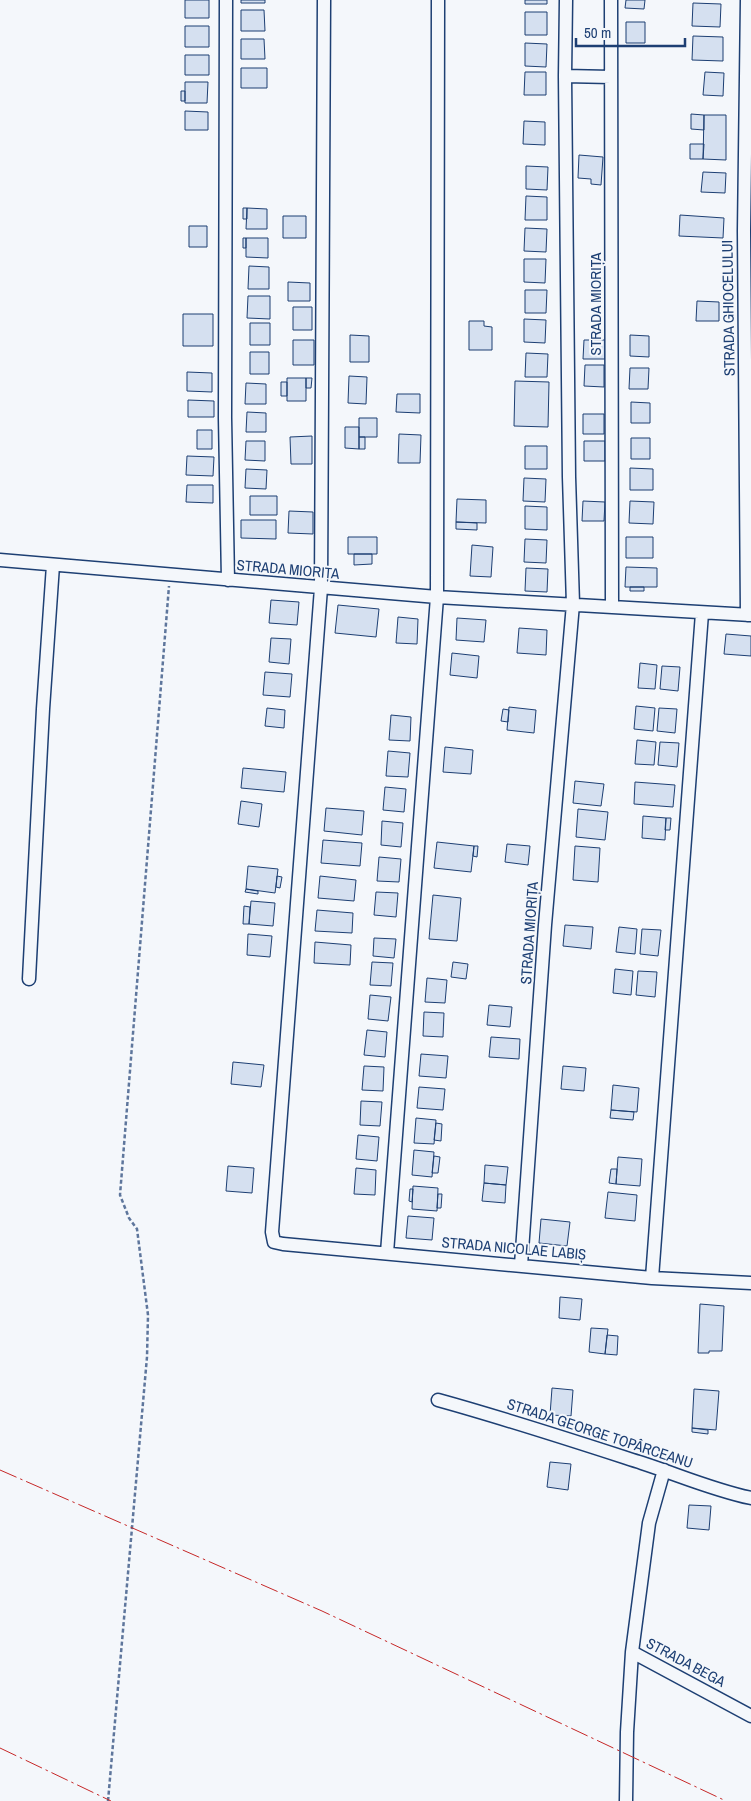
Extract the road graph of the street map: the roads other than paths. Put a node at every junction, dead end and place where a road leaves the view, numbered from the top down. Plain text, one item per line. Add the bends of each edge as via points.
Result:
1 (226, 0) edge
2 (324, 0) edge
3 (438, 0) edge
4 (566, 0) edge
5 (611, 0) edge
6 (747, 0) edge
7 (565, 76) junction
8 (611, 78) junction
9 (0, 560) edge
10 (53, 565) junction
11 (228, 580) junction
12 (321, 588) junction
13 (437, 597) junction
14 (573, 604) junction
15 (612, 607) junction
16 (702, 613) junction
17 (749, 615) edge
18 (29, 979) dead end
19 (387, 1253) junction
20 (522, 1265) junction
21 (652, 1278) junction
22 (751, 1283) edge
23 (438, 1400) dead end
24 (664, 1470) junction
25 (751, 1498) edge
26 (632, 1652) junction
27 (751, 1716) edge
28 (626, 1801) edge

1 - 11 street
2 - 12 street
3 - 13 street
4 - 7 street, STRADA MIORIȚA
5 - 8 street, STRADA MIORIȚA
6 - 17 street, STRADA GHIOCELULUI via 744,231
7 - 8 street
7 - 14 street, STRADA MIORIȚA
8 - 15 street, STRADA MIORIȚA
9 - 10 street, STRADA MIORIȚA
10 - 11 street, STRADA MIORIȚA
10 - 18 street
11 - 12 street, STRADA MIORIȚA
12 - 13 street, STRADA MIORIȚA
12 - 19 street, STRADA NICOLAE LABIȘ via 272,1232 274,1242 283,1244
13 - 14 street, STRADA MIORIȚA
13 - 19 street
14 - 15 street, STRADA MIORIȚA
14 - 20 street, STRADA MIORIȚA via 545,925
15 - 16 street, STRADA MIORIȚA
16 - 17 street, STRADA MIORIȚA
16 - 21 street
19 - 20 street, STRADA NICOLAE LABIȘ
20 - 21 street, STRADA NICOLAE LABIȘ
21 - 22 street, STRADA NICOLAE LABIȘ
23 - 24 street, STRADA GEORGE TOPÂRCEANU
24 - 25 street, STRADA GEORGE TOPÂRCEANU via 722,1492
24 - 26 street via 649,1523
26 - 27 street, STRADA BEGA
26 - 28 street

